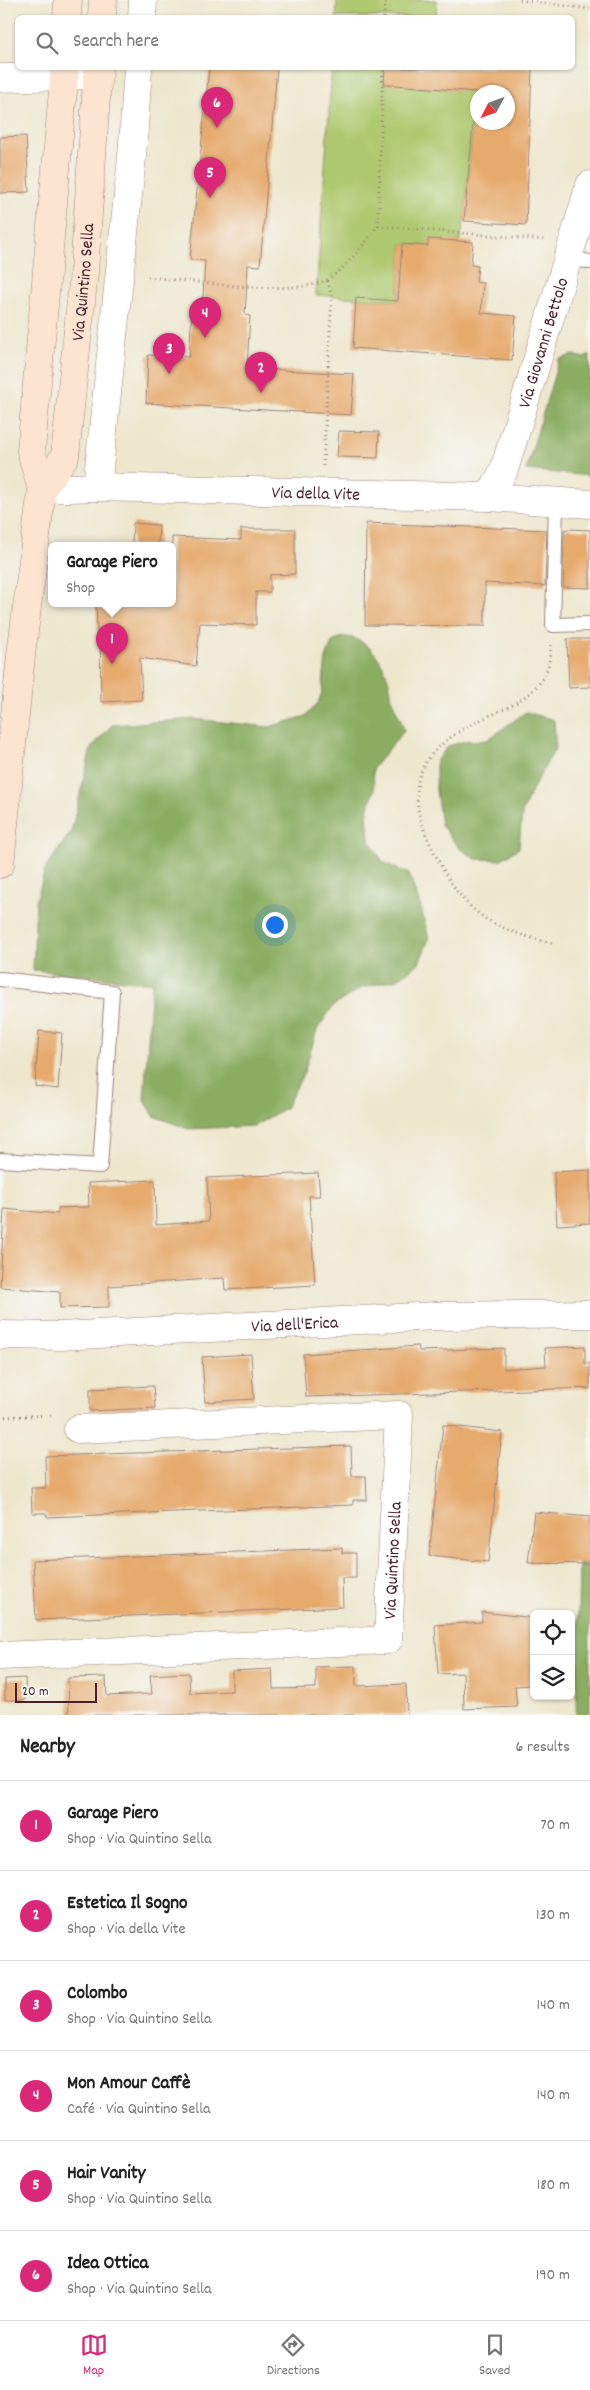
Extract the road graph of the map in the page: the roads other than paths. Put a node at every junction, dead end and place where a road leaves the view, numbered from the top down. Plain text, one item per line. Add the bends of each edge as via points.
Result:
1 (68, 0) edge
2 (103, 0) edge
3 (143, 0) edge
4 (67, 15) edge
5 (102, 15) edge
6 (142, 15) edge
7 (138, 70) edge
8 (65, 71) edge
9 (98, 71) edge
10 (0, 78) edge
11 (590, 185) edge
12 (576, 254) edge
13 (84, 272) junction
14 (120, 275) junction
15 (97, 487) junction
16 (42, 489) junction
17 (489, 497) junction
18 (556, 502) junction
19 (590, 504) edge
20 (590, 624) edge
21 (1, 846) edge
22 (0, 979) edge
23 (0, 1160) edge
24 (590, 1314) edge
25 (0, 1335) edge
26 (78, 1429) road end
27 (0, 1656) edge

1 - 4 street
2 - 5 street
3 - 6 street
7 - 14 street, Via Quintino Sella
8 - 9 street
8 - 10 street
8 - 16 street, Via Quintino Sella via 31,451
9 - 13 street, Via Quintino Sella
11 - 12 street, Via Giovanni Bettolo
12 - 17 street, Via Giovanni Bettolo via 504,470
13 - 14 street
13 - 16 street, Via Quintino Sella via 66,456
14 - 15 street, Via Quintino Sella
15 - 16 street, Via della Vite
15 - 17 street, Via della Vite
16 - 21 street, Via Quintino Sella
17 - 18 street, Via della Vite
18 - 19 street, Via della Vite
18 - 20 lane via 553,624
22 - 23 lane via 112,992 100,1166
24 - 25 street, Via dell'Erica via 436,1316 60,1336
26 - 27 street, Via Quintino Sella via 399,1415 388,1640

